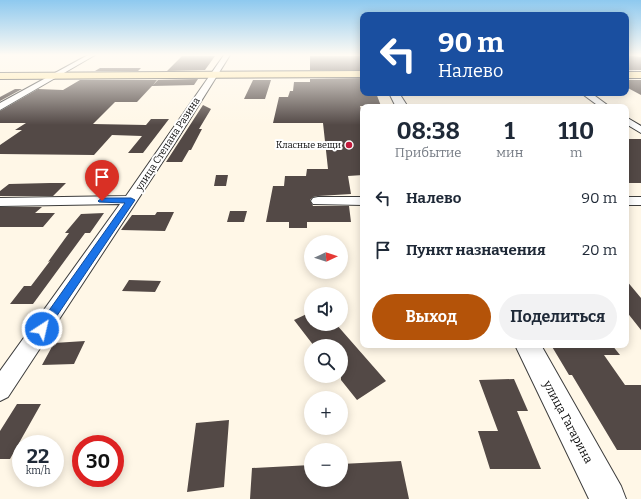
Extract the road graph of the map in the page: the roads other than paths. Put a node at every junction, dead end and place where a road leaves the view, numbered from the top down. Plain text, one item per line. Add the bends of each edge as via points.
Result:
1 (51, 78) edge
2 (211, 78) edge
3 (590, 96) edge
4 (602, 104) edge
5 (0, 107) edge
6 (629, 122) edge
7 (641, 130) edge
8 (131, 200) junction
9 (318, 201) dead end
10 (360, 201) edge
11 (629, 201) edge
12 (641, 201) edge
13 (0, 202) edge
14 (530, 348) edge
15 (0, 390) edge
16 (608, 499) edge

1 - 5 street
2 - 8 street, улица Степана Разина
3 - 4 street
6 - 7 street
8 - 13 street
8 - 15 street, улица Степана Разина
9 - 10 street
11 - 12 street
14 - 16 street, улица Гагарина

